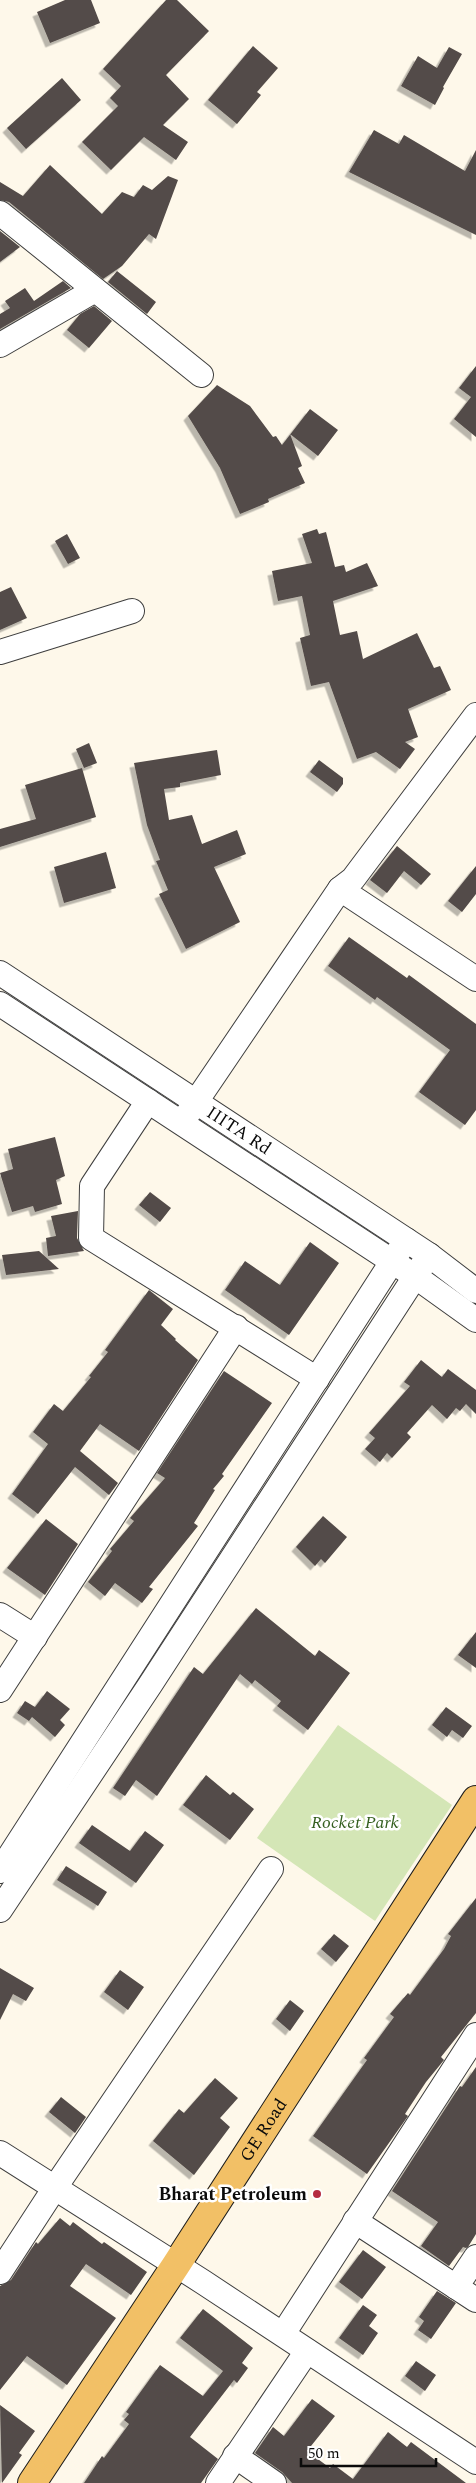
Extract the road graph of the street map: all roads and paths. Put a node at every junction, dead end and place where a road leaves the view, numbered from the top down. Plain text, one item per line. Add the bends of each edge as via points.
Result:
1 (0, 213) edge
2 (96, 290) junction
3 (0, 345) edge
4 (201, 375) dead end
5 (132, 611) dead end
6 (0, 652) edge
7 (476, 715) edge
8 (340, 890) junction
9 (0, 973) edge
10 (476, 978) edge
11 (0, 1004) edge
12 (148, 1101) junction
13 (195, 1102) junction
14 (182, 1123) junction
15 (406, 1240) junction
16 (429, 1255) junction
17 (392, 1262) junction
18 (416, 1277) junction
19 (476, 1291) edge
20 (476, 1320) edge
21 (236, 1327) junction
22 (317, 1379) junction
23 (0, 1616) edge
24 (35, 1637) junction
25 (0, 1690) edge
26 (476, 1800) edge
27 (476, 1833) edge
28 (443, 1867) junction
29 (271, 1869) dead end
30 (0, 1871) edge
31 (0, 1910) edge
32 (476, 2035) edge
33 (0, 2153) edge
34 (54, 2189) junction
35 (355, 2221) junction
36 (476, 2257) edge
37 (184, 2270) junction
38 (0, 2272) edge
39 (456, 2287) junction
40 (476, 2300) edge
41 (283, 2334) junction
42 (307, 2351) junction
43 (235, 2456) junction
44 (476, 2462) edge
45 (32, 2483) edge
46 (53, 2483) edge
47 (218, 2483) edge
48 (274, 2483) edge

1 - 2 street
2 - 3 street
2 - 4 street
5 - 6 street
7 - 8 street via 353,879
8 - 10 street
8 - 13 street
9 - 13 street, IIITA Rd
11 - 12 street, IIITA Rd
12 - 14 street, IIITA Rd
12 - 21 street via 92,1186 91,1238
13 - 14 street
13 - 15 street, IIITA Rd
14 - 17 street, IIITA Rd
15 - 16 street, IIITA Rd
15 - 17 street
16 - 18 street
16 - 19 street, IIITA Rd
17 - 18 street, IIITA Rd
17 - 22 street
18 - 20 street, IIITA Rd
18 - 31 street
21 - 22 street
21 - 24 street
22 - 30 street
23 - 24 street
24 - 25 street
26 - 28 main road, GE Road
27 - 28 main road, GE Road
28 - 37 main road, GE Road via 281,2132
29 - 34 street
32 - 35 street
33 - 34 street
34 - 37 street
34 - 38 street
35 - 39 street
35 - 41 street
36 - 39 street
37 - 41 street
37 - 45 main road, GE Road
37 - 46 main road, GE Road
39 - 40 street
41 - 42 street
42 - 43 street
42 - 44 street
43 - 47 street
43 - 48 street

